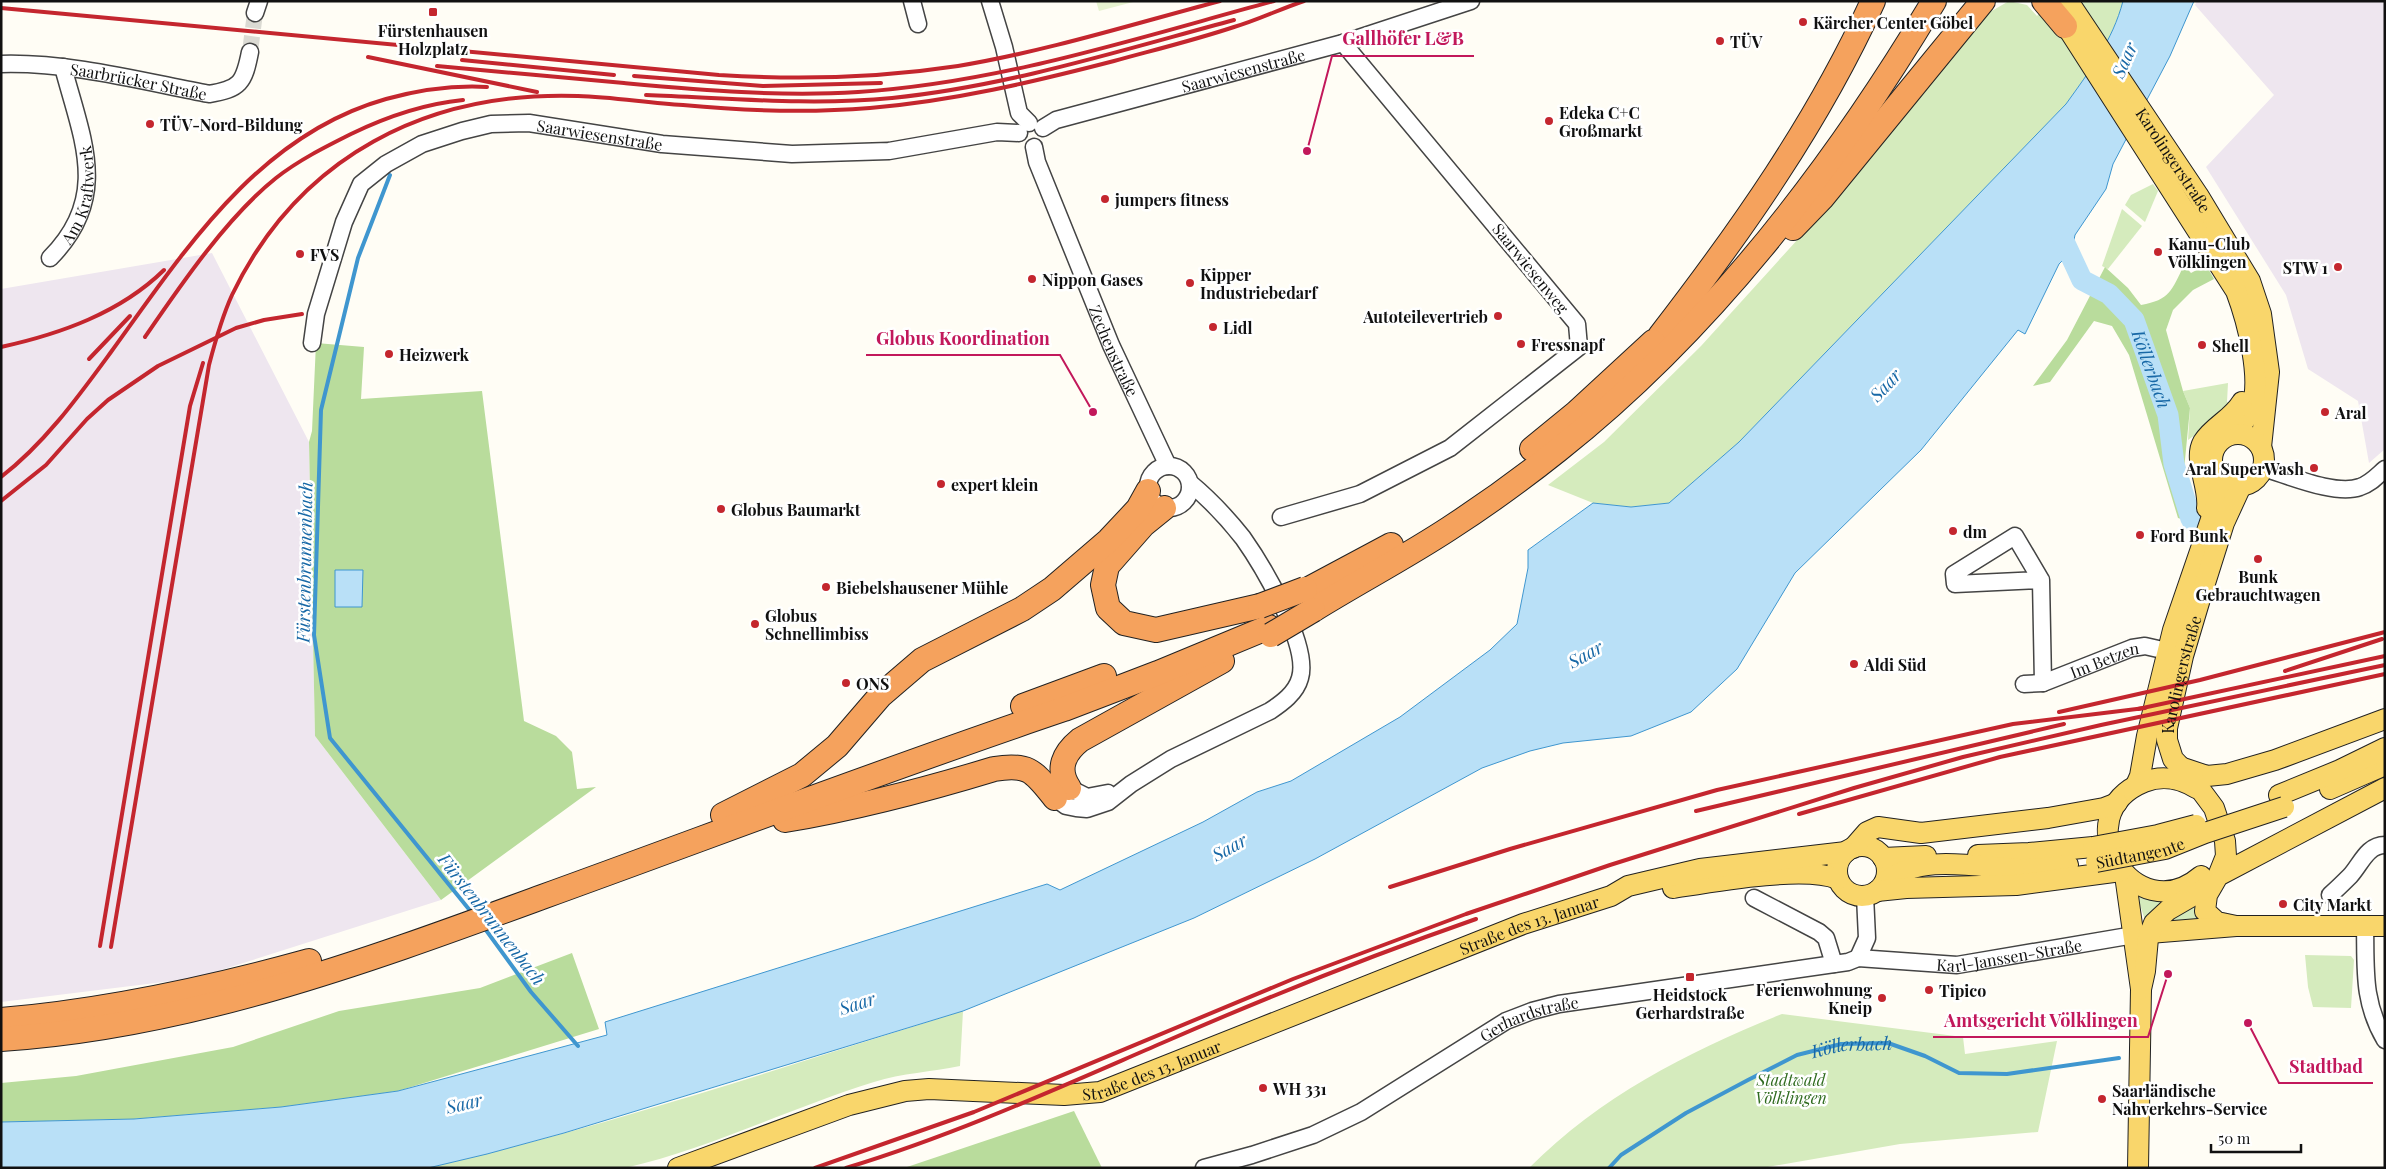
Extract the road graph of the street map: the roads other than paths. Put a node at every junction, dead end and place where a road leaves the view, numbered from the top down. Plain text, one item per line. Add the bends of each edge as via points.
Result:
1 (912, 1) edge
2 (990, 1) edge
3 (1471, 1) edge
4 (1873, 1) edge
5 (1916, 1) edge
6 (1934, 1) edge
7 (1983, 1) edge
8 (2044, 1) edge
9 (2052, 1) edge
10 (2068, 1) edge
11 (918, 24) dead end
12 (2065, 26) junction
13 (1343, 43) junction
14 (250, 52) tunnel mouth
15 (1, 64) edge
16 (63, 67) junction
17 (1030, 128) junction
18 (50, 258) dead end
19 (1700, 318) junction
20 (1660, 336) junction
21 (312, 343) dead end
22 (2253, 370) junction
23 (2233, 434) junction
24 (2261, 447) junction
25 (1168, 466) junction
26 (2262, 468) junction
27 (2220, 479) junction
28 (2382, 479) edge
29 (1190, 483) junction
30 (2241, 486) junction
31 (1148, 491) junction
32 (1174, 505) junction
33 (1216, 510) junction
34 (1281, 517) dead end
35 (2210, 522) junction
36 (2041, 580) junction
37 (1318, 595) junction
38 (1266, 620) junction
39 (2167, 651) junction
40 (2043, 683) junction
41 (2024, 684) dead end
42 (2385, 719) edge
43 (2385, 748) edge
44 (2385, 765) edge
45 (2179, 766) junction
46 (2136, 785) junction
47 (2385, 788) edge
48 (1062, 793) junction
49 (2207, 798) junction
50 (2281, 801) junction
51 (2117, 803) junction
52 (726, 822) junction
53 (2220, 825) junction
54 (2385, 844) edge
55 (1850, 850) junction
56 (2094, 854) junction
57 (1883, 858) junction
58 (2123, 873) junction
59 (2218, 876) junction
60 (1838, 879) junction
61 (1876, 890) junction
62 (2330, 895) dead end
63 (1611, 896) junction
64 (1754, 898) dead end
65 (458, 919) junction
66 (2236, 926) junction
67 (2375, 926) edge
68 (2138, 928) junction
69 (1858, 958) junction
70 (1884, 962) joint
71 (1834, 964) junction
72 (1, 1020) edge
73 (1, 1039) edge
74 (2385, 1040) edge
75 (1253, 1162) edge
76 (678, 1168) edge
77 (1204, 1168) edge
78 (2138, 1168) edge

1 - 11 street
2 - 17 street via 1019,114
3 - 13 street, Saarwiesenstraße
4 - 20 highway via 1836,79 1785,164
5 - 20 highway via 1859,91 1803,169 1737,252
6 - 19 highway via 1876,95 1836,151 1772,234
7 - 19 highway via 1822,198
8 - 12 highway
9 - 12 main road, Karolingerstraße
10 - 24 main road, Karolingerstraße via 2198,195 2250,281 2262,314 2269,372
12 - 22 main road, Karolingerstraße via 2236,291 2247,321
13 - 17 street, Saarwiesenstraße
13 - 34 street, Saarwiesenweg via 1577,324 1579,347 1450,448 1360,494
14 - 16 street, Saarbrücker Straße via 246,74 231,90 208,94
15 - 16 street, Saarbrücker Straße
16 - 18 street, Am Kraftwerk via 84,146 88,183 85,201 72,228 62,246
17 - 21 street, Saarwiesenstraße via 890,151 792,154 662,144 530,123 491,124 462,131 422,144 386,164 361,184 341,231 316,314
17 - 25 street, Zechenstraße via 1044,140 1034,147 1038,162 1112,345
19 - 37 highway via 1588,425 1450,529
20 - 37 highway via 1549,436 1496,477
22 - 23 main road, Karolingerstraße via 2253,404
22 - 35 main road via 2240,406 2206,438 2201,448 2200,462
23 - 24 main road via 2250,437
23 - 27 main road via 2221,440 2213,450 2212,468
24 - 26 main road via 2264,456
25 - 29 street via 1183,471
25 - 31 street via 1152,475
26 - 28 street via 2338,488 2359,488
26 - 30 main road via 2254,480
27 - 30 main road
27 - 35 main road, Karolingerstraße via 2218,499
29 - 32 street via 1189,494
29 - 33 street
30 - 45 main road, Karolingerstraße via 2224,522 2183,656 2167,728 2170,750
31 - 32 street via 1154,502
31 - 52 highway via 1138,509 1109,540 1052,589 1022,609 922,660 880,696 837,746 802,775
32 - 33 street
32 - 38 highway via 1143,525 1108,566 1103,585 1108,608 1124,623 1156,630
33 - 48 street via 1242,537 1273,588 1300,650 1300,678 1284,702 1171,759 1108,802 1087,809 1066,806
35 - 39 main road, Karolingerstraße
36 - 36 street via 2015,536 1954,574 1955,584
36 - 40 street
37 - 38 highway, bridge
38 - 48 highway via 1075,744 1063,762
38 - 52 highway via 1150,659
39 - 40 street, Im Betzen via 2144,646 2132,648
39 - 46 main road, Karolingerstraße
40 - 41 street, Im Betzen
42 - 45 main road via 2248,769 2216,777 2196,774
43 - 50 main road, Südtangente
44 - 50 main road, Südtangente
45 - 49 main road, Karolingerstraße
46 - 49 main road, Karolingerstraße via 2172,779 2192,786
46 - 51 main road
47 - 59 main road
48 - 52 highway via 1031,771 1009,767 844,810
49 - 53 main road, Karolingerstraße
50 - 56 main road, Südtangente, bridge via 2165,849
51 - 55 main road via 2048,818 1921,833 1878,827 1867,832
51 - 58 main road via 2108,834 2111,852
52 - 65 highway
53 - 58 main road via 2215,857 2194,882 2176,889 2156,890 2140,885
53 - 59 main road, Karolingerstraße via 2227,849
54 - 62 street via 2369,851
55 - 57 main road via 1869,847
55 - 60 main road via 1838,867
55 - 63 main road, Straße des 13. Januar via 1700,869 1628,886
56 - 57 main road, Südtangente
56 - 61 main road, Südtangente via 2020,869 1920,867 1895,874
57 - 61 main road via 1887,867
58 - 61 main road via 2016,885
58 - 68 main road
59 - 66 main road via 2207,895 2205,911 2217,922
59 - 68 main road, Karolingerstraße via 2203,891
60 - 61 main road via 1847,891
60 - 63 main road, Straße des 13. Januar via 1824,875 1789,874
61 - 69 street via 1867,938
63 - 76 main road, Straße des 13. Januar via 1523,924 1100,1092 1064,1096 905,1091 849,1105
64 - 71 street via 1819,932 1826,938
65 - 72 highway via 193,991
65 - 73 highway via 316,976 194,1010 66,1033
66 - 67 main road, Karl-Janssen-Straße
66 - 68 main road, Karl-Janssen-Straße
67 - 74 street via 2367,998
68 - 70 street, Karl-Janssen-Straße via 1956,965
68 - 78 main road via 2141,989
69 - 70 street, Gerhardstraße
69 - 71 street, Gerhardstraße
71 - 75 street, Gerhardstraße via 1559,1004 1532,1011 1506,1021 1361,1112
75 - 77 street, Gerhardstraße

